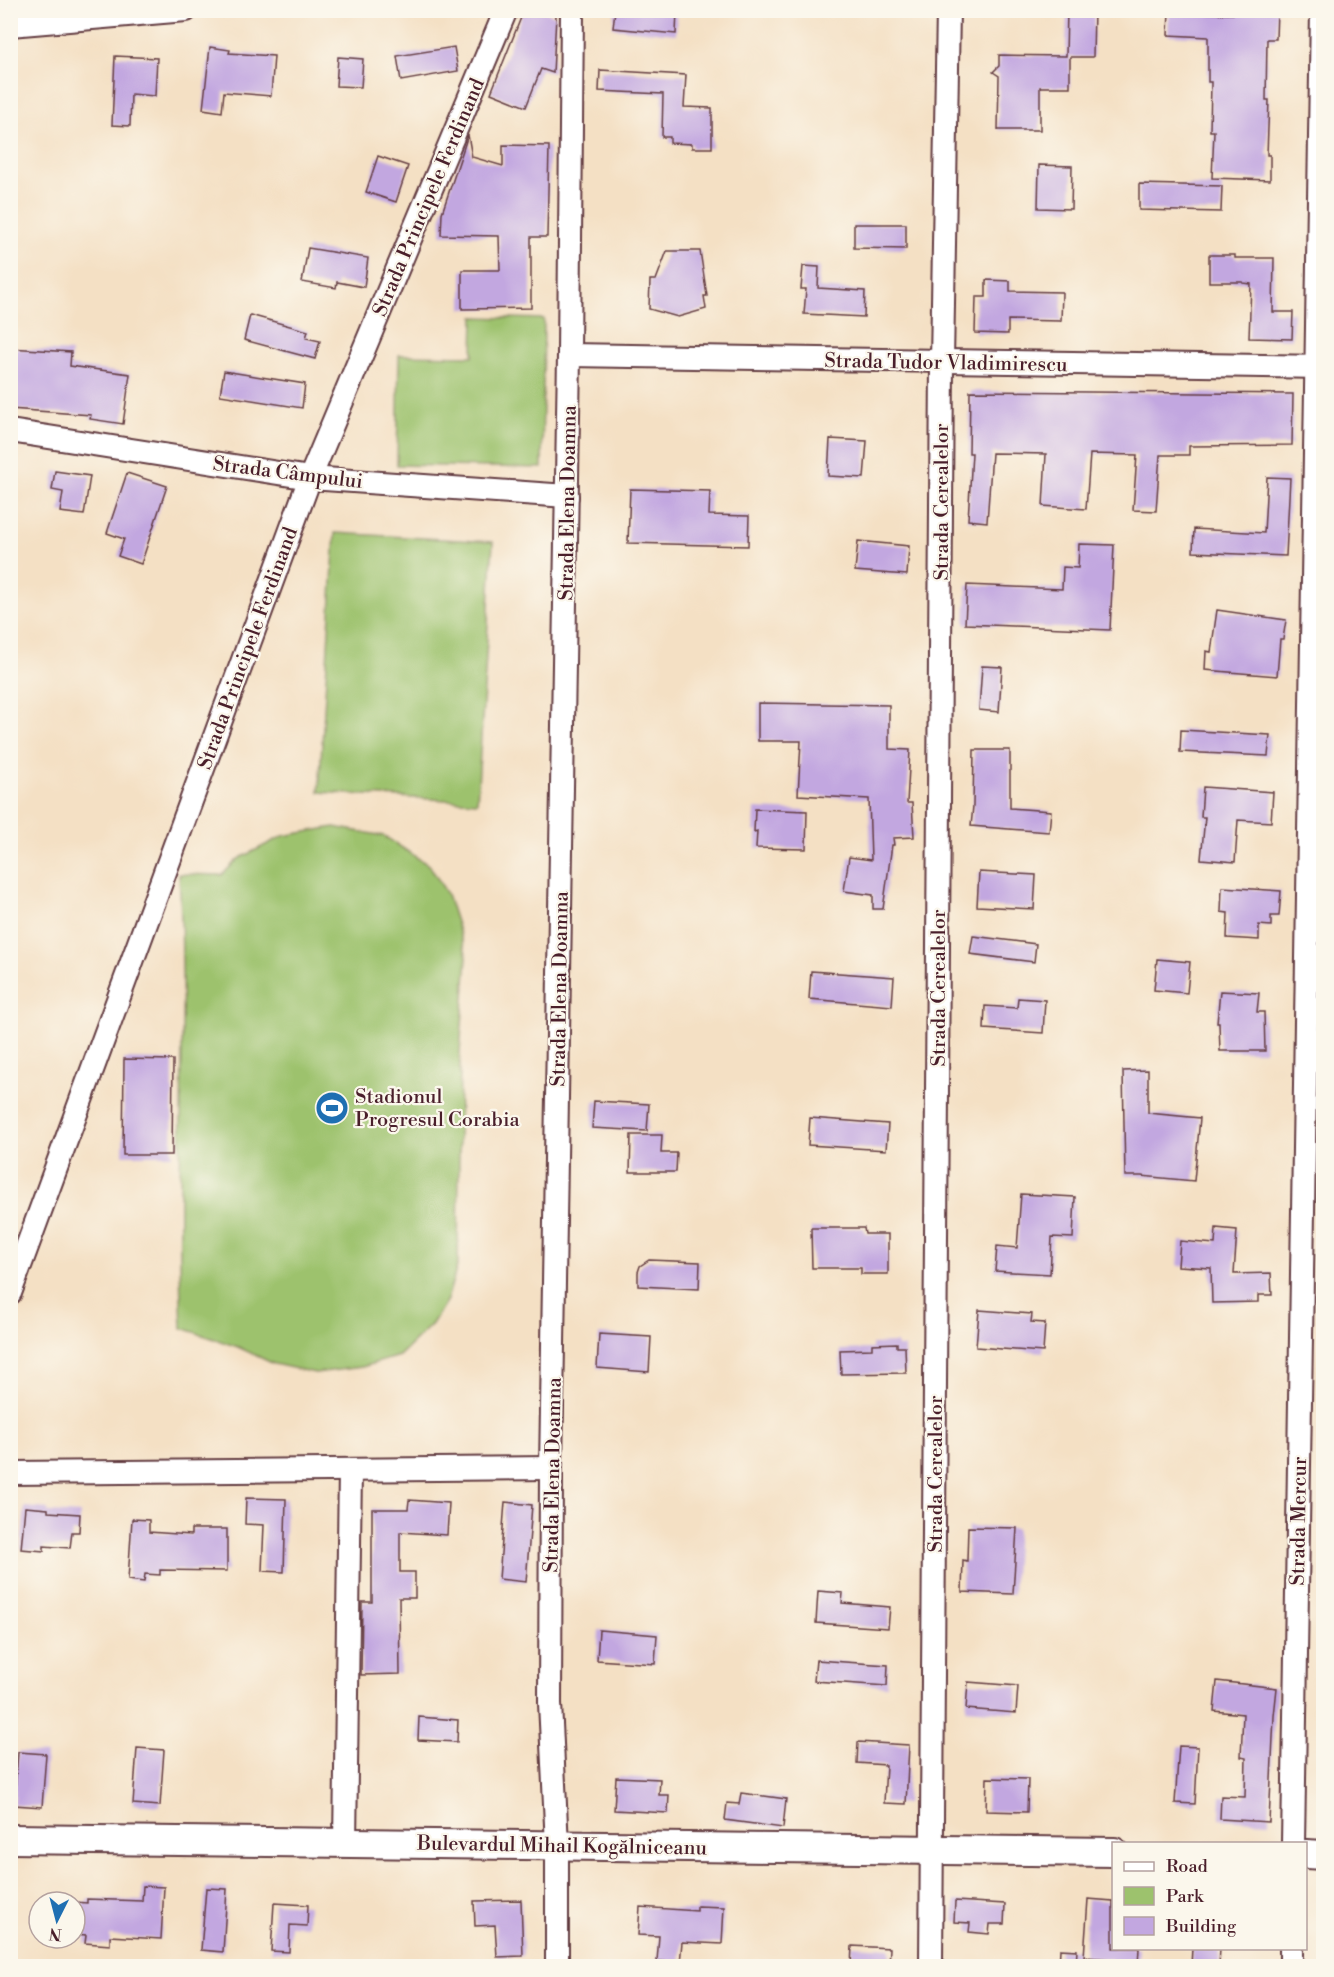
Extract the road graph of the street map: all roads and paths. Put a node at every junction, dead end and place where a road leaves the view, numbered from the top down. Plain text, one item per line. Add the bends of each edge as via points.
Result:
1 (186, 10) edge
2 (506, 10) edge
3 (572, 10) edge
4 (948, 10) edge
5 (1322, 10) edge
6 (10, 25) edge
7 (569, 355) junction
8 (942, 362) junction
9 (1320, 367) edge
10 (10, 431) edge
11 (310, 478) junction
12 (567, 496) junction
13 (10, 1293) edge
14 (551, 1468) junction
15 (350, 1470) junction
16 (10, 1473) edge
17 (10, 1839) edge
18 (1293, 1842) edge
19 (345, 1843) junction
20 (557, 1845) junction
21 (933, 1850) junction
22 (1112, 1852) edge
23 (1307, 1854) edge
24 (1323, 1855) edge
25 (1291, 1950) edge
26 (558, 1966) edge
27 (931, 1966) edge
28 (1291, 1966) edge

1 - 6 street
2 - 11 street, Strada Principele Ferdinand
3 - 7 street, Strada Elena Doamna
4 - 8 street, Strada Cerealelor
5 - 9 street, Strada Mercur
7 - 8 street, Strada Tudor Vladimirescu
7 - 12 street, Strada Elena Doamna
8 - 9 street, Strada Tudor Vladimirescu
8 - 21 street, Strada Cerealelor
9 - 18 street, Strada Mercur
10 - 11 street, Strada Câmpului
11 - 12 street, Strada Câmpului
11 - 13 street, Strada Principele Ferdinand
12 - 14 street, Strada Elena Doamna
14 - 15 street
14 - 20 street, Strada Elena Doamna via 550,1703
15 - 16 street
15 - 19 street
17 - 19 main road, Bulevardul Mihail Kogălniceanu
19 - 20 main road, Bulevardul Mihail Kogălniceanu
20 - 21 main road, Bulevardul Mihail Kogălniceanu
20 - 26 street, Strada Elena Doamna
21 - 22 main road, Bulevardul Mihail Kogălniceanu
21 - 27 street, Strada Cerealelor
23 - 24 main road
25 - 28 street

